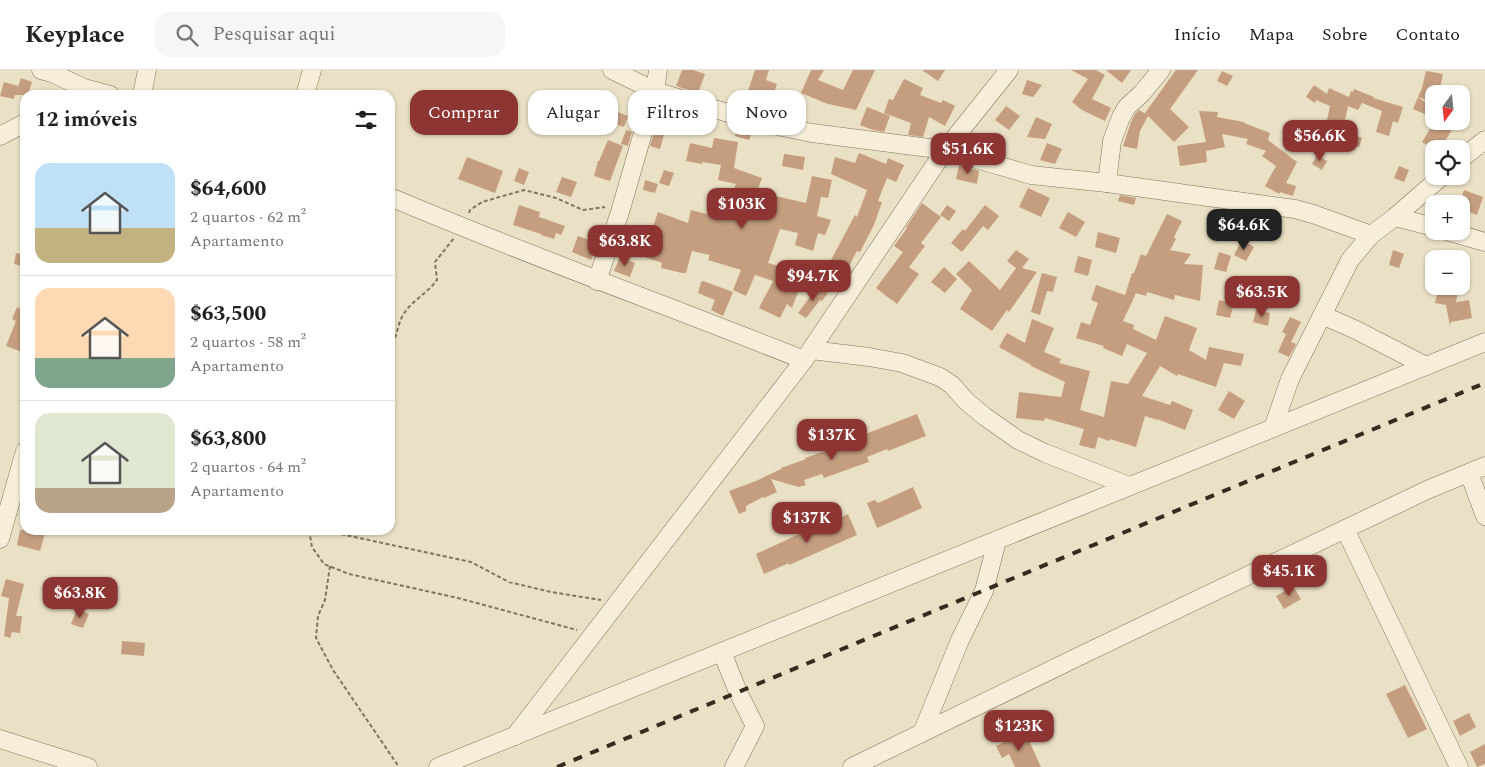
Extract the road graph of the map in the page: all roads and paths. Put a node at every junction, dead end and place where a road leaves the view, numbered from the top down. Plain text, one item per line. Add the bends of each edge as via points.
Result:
1 (41, 70) edge
2 (147, 70) edge
3 (312, 70) edge
4 (612, 70) edge
5 (658, 70) edge
6 (1009, 70) edge
7 (1161, 70) edge
8 (76, 90) edge
9 (143, 90) edge
10 (306, 90) edge
11 (653, 90) edge
12 (655, 90) edge
13 (717, 110) edge
14 (20, 126) edge
15 (642, 135) edge
16 (0, 136) edge
17 (1485, 140) edge
18 (946, 150) junction
19 (1470, 152) edge
20 (1107, 183) junction
21 (1432, 185) edge
22 (395, 199) edge
23 (622, 204) junction
24 (1395, 217) junction
25 (1425, 225) edge
26 (462, 228) junction
27 (1371, 234) junction
28 (1470, 238) edge
29 (1485, 242) edge
30 (598, 280) junction
31 (1322, 315) junction
32 (396, 338) edge
33 (1485, 342) edge
34 (808, 355) junction
35 (1426, 366) junction
36 (1273, 428) junction
37 (1485, 466) edge
38 (20, 469) edge
39 (1469, 473) junction
40 (1129, 486) junction
41 (1485, 516) edge
42 (1345, 529) junction
43 (310, 535) edge
44 (345, 535) edge
45 (0, 539) edge
46 (997, 541) junction
47 (330, 566) junction
48 (618, 603) junction
49 (594, 634) junction
50 (722, 652) junction
51 (922, 733) junction
52 (514, 737) junction
53 (0, 739) edge
54 (88, 767) edge
55 (399, 767) edge
56 (438, 767) edge
57 (734, 767) edge
58 (852, 767) edge
59 (1459, 767) edge

1 - 8 street via 52,73
2 - 9 street
3 - 10 street
4 - 11 street
5 - 12 street
6 - 18 street
7 - 20 street via 1121,117 1112,141
13 - 18 street via 812,133
14 - 16 street
15 - 23 street
17 - 19 street
18 - 20 street via 1031,175
18 - 34 street
20 - 27 street via 1295,209
21 - 24 street
22 - 26 street
23 - 26 path via 583,210 556,198 524,190 482,202 470,210
23 - 30 street
24 - 25 street
24 - 27 street
26 - 30 street
26 - 32 path via 435,262 437,280 403,316
27 - 31 street via 1350,260
28 - 29 street
30 - 34 street
31 - 35 street
31 - 36 street via 1290,379
33 - 35 street
34 - 40 street via 869,357 902,363 940,377 984,416 1018,440
34 - 48 street
35 - 36 street
36 - 40 street
37 - 39 street
38 - 45 street
39 - 41 street
39 - 42 street
40 - 46 street
42 - 51 street
42 - 59 street
43 - 47 path via 312,547 324,564
44 - 48 path via 471,562 509,582
46 - 50 street
46 - 51 street via 984,591
47 - 49 path via 349,574 458,598
47 - 55 path via 316,638 333,670
48 - 49 street
49 - 52 street
50 - 52 street
50 - 57 street via 755,726
51 - 58 street
52 - 56 street
53 - 54 street

